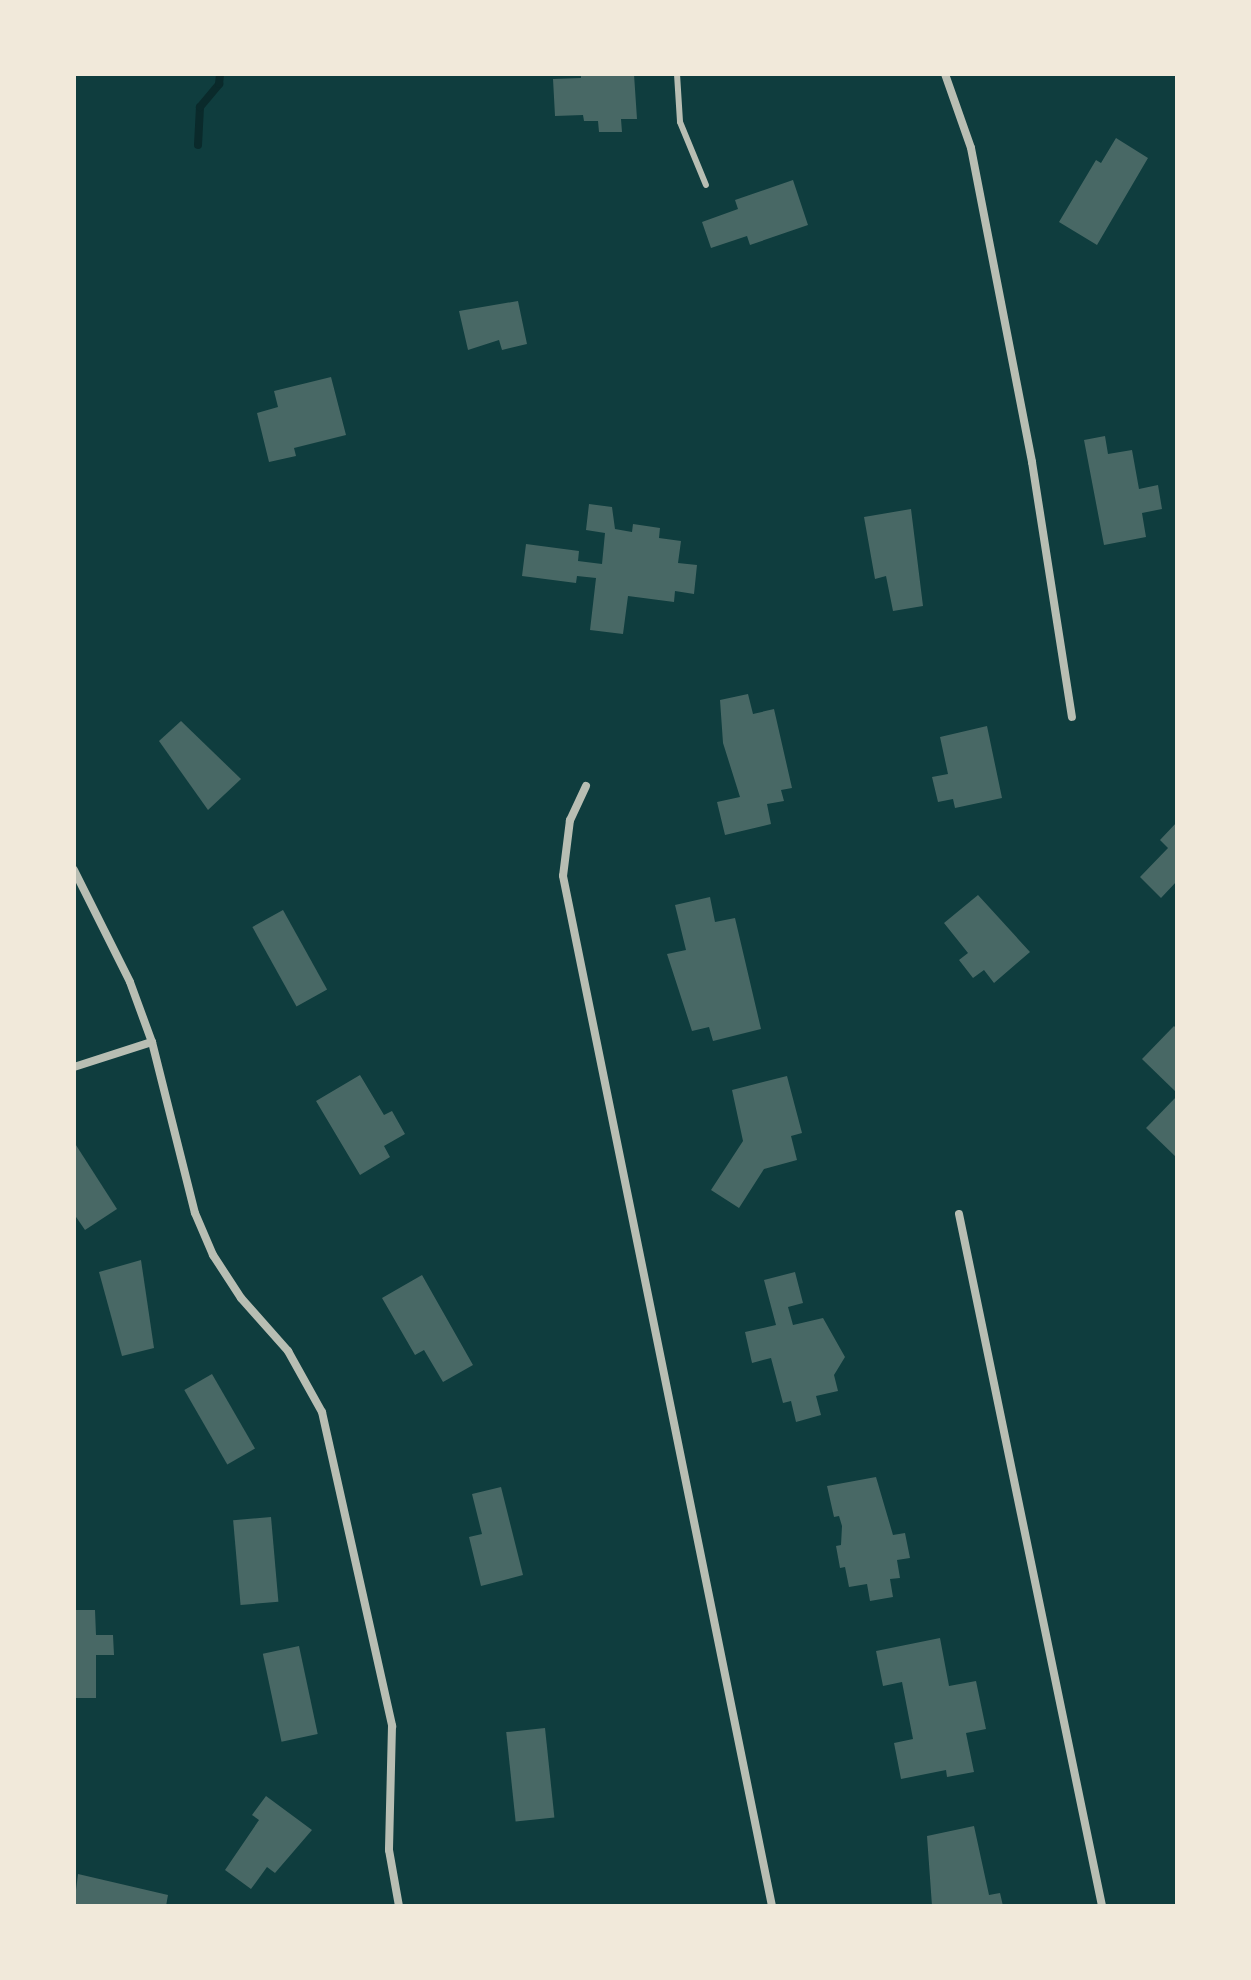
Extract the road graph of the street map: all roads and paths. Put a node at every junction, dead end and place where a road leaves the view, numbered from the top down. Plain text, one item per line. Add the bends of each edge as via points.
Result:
1 (677, 74) edge
2 (945, 74) edge
3 (706, 185) dead end
4 (1072, 717) dead end
5 (586, 786) dead end
6 (74, 870) edge
7 (152, 1042) junction
8 (74, 1067) edge
9 (959, 1214) dead end
10 (399, 1906) edge
11 (772, 1906) edge
12 (1102, 1906) edge

1 - 3 lane via 680,122
2 - 4 street via 971,148 1032,462
5 - 11 street via 570,820 563,876
6 - 7 street via 130,982
7 - 8 street
7 - 10 street via 184,1173 213,1255 295,1361 322,1412 392,1726 389,1850
9 - 12 street

